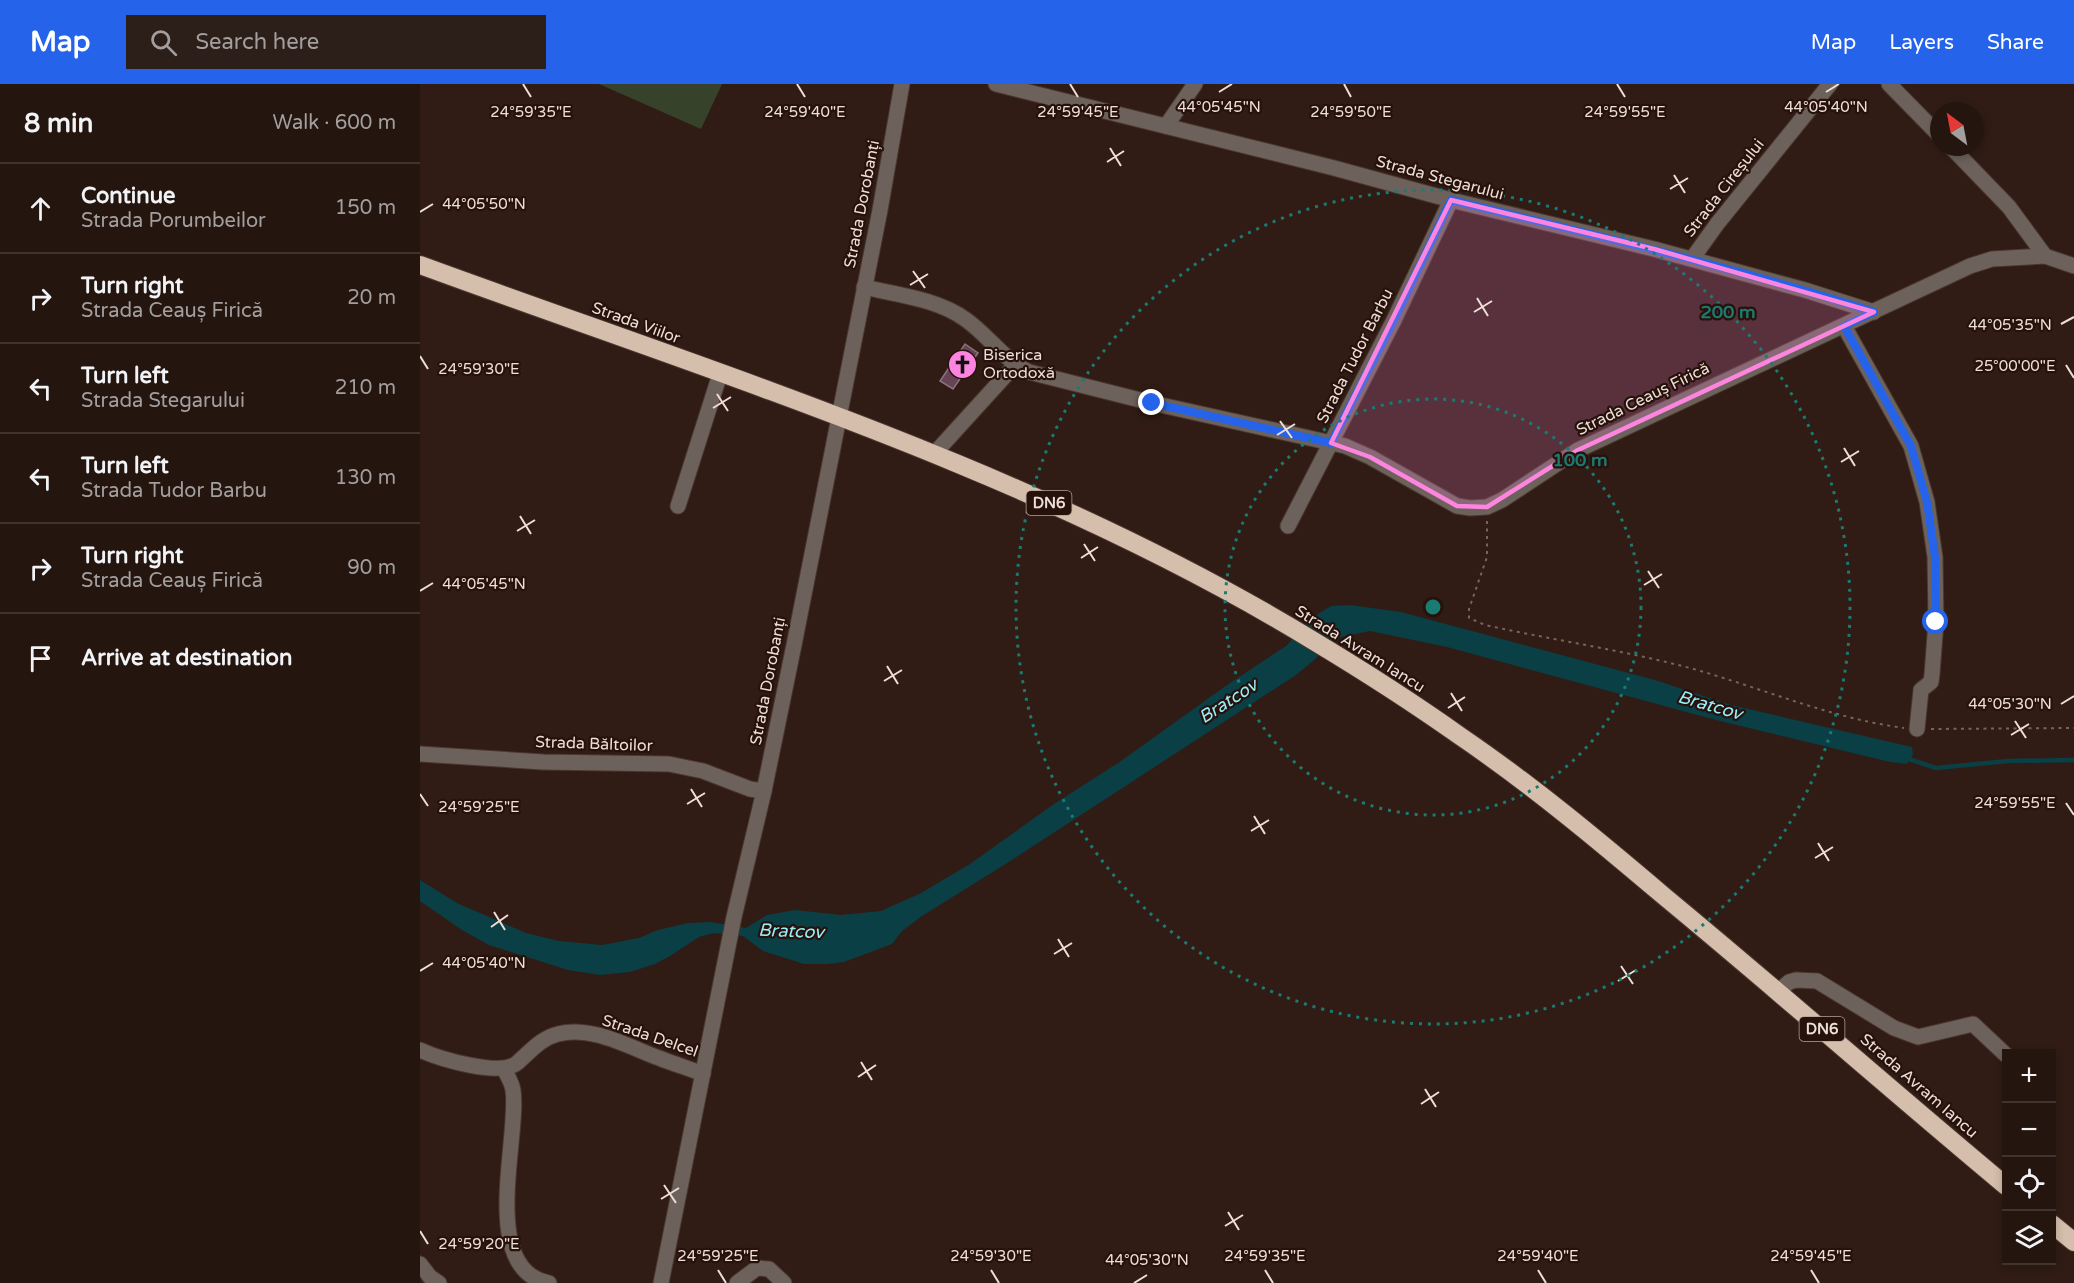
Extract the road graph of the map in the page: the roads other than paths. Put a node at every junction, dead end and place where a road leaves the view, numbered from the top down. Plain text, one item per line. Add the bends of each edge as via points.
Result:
1 (902, 84) edge
2 (996, 84) edge
3 (1195, 84) edge
4 (1830, 84) edge
5 (1889, 84) edge
6 (1166, 126) junction
7 (1930, 126) edge
8 (1960, 156) edge
9 (1451, 200) junction
10 (2045, 256) junction
11 (1692, 259) junction
12 (420, 265) edge
13 (2074, 266) edge
14 (864, 287) junction
15 (1874, 312) junction
16 (1844, 326) junction
17 (1015, 365) junction
18 (720, 374) junction
19 (839, 417) junction
20 (1331, 443) junction
21 (934, 454) junction
22 (678, 506) dead end
23 (1288, 526) dead end
24 (1917, 729) road end
25 (420, 754) edge
26 (764, 791) junction
27 (1779, 991) junction
28 (420, 1050) edge
29 (2002, 1050) edge
30 (504, 1069) junction
31 (703, 1074) junction
32 (2002, 1182) edge
33 (2056, 1227) edge
34 (2074, 1242) edge
35 (420, 1264) edge
36 (439, 1283) edge
37 (549, 1283) edge
38 (661, 1283) edge
39 (737, 1283) edge
40 (784, 1283) edge

1 - 14 street, Strada Dorobanți
2 - 6 street, Strada Stegarului
3 - 6 street
4 - 11 street, Strada Cireșului
5 - 7 street
6 - 9 street, Strada Stegarului
8 - 10 street via 2009,207
9 - 11 street, Strada Stegarului
9 - 20 street, Strada Tudor Barbu
10 - 13 street
10 - 15 street, Strada Ceauș Firică via 1992,259 1970,266
11 - 15 street, Strada Stegarului
12 - 18 highway, Strada Viilor / DN6
14 - 17 street via 952,311 966,319
14 - 19 street, Strada Dorobanți
15 - 16 street, Strada Ceauș Firică
16 - 20 street, Strada Ceauș Firică via 1578,450 1487,507 1457,506 1370,457
16 - 24 street via 1911,446 1927,502 1935,557 1936,622 1932,674 1921,690
17 - 20 street via 1029,372 1152,403
17 - 21 street
18 - 19 highway, Strada Viilor / DN6
18 - 22 street
19 - 21 highway, Strada Avram Iancu / DN6
19 - 26 street, Strada Dorobanți
20 - 23 street, Strada Tudor Barbu
21 - 27 highway, Strada Avram Iancu / DN6 via 1088,521 1216,585 1350,664 1460,736 1534,791
25 - 26 street, Strada Băltoilor via 543,762 669,764
26 - 31 street, Strada Dorobanți
27 - 29 street, Strada Avram Iancu via 1796,980 1817,981 1894,1028 1918,1037 1973,1024
27 - 32 highway, Strada Avram Iancu / DN6
28 - 30 street via 486,1069
30 - 31 street, Strada Delcel via 557,1034 584,1032
30 - 37 street via 513,1089 508,1168 511,1242 529,1274
31 - 38 street, Strada Dorobanți
33 - 34 highway
35 - 36 street
39 - 40 street via 757,1268 769,1269

